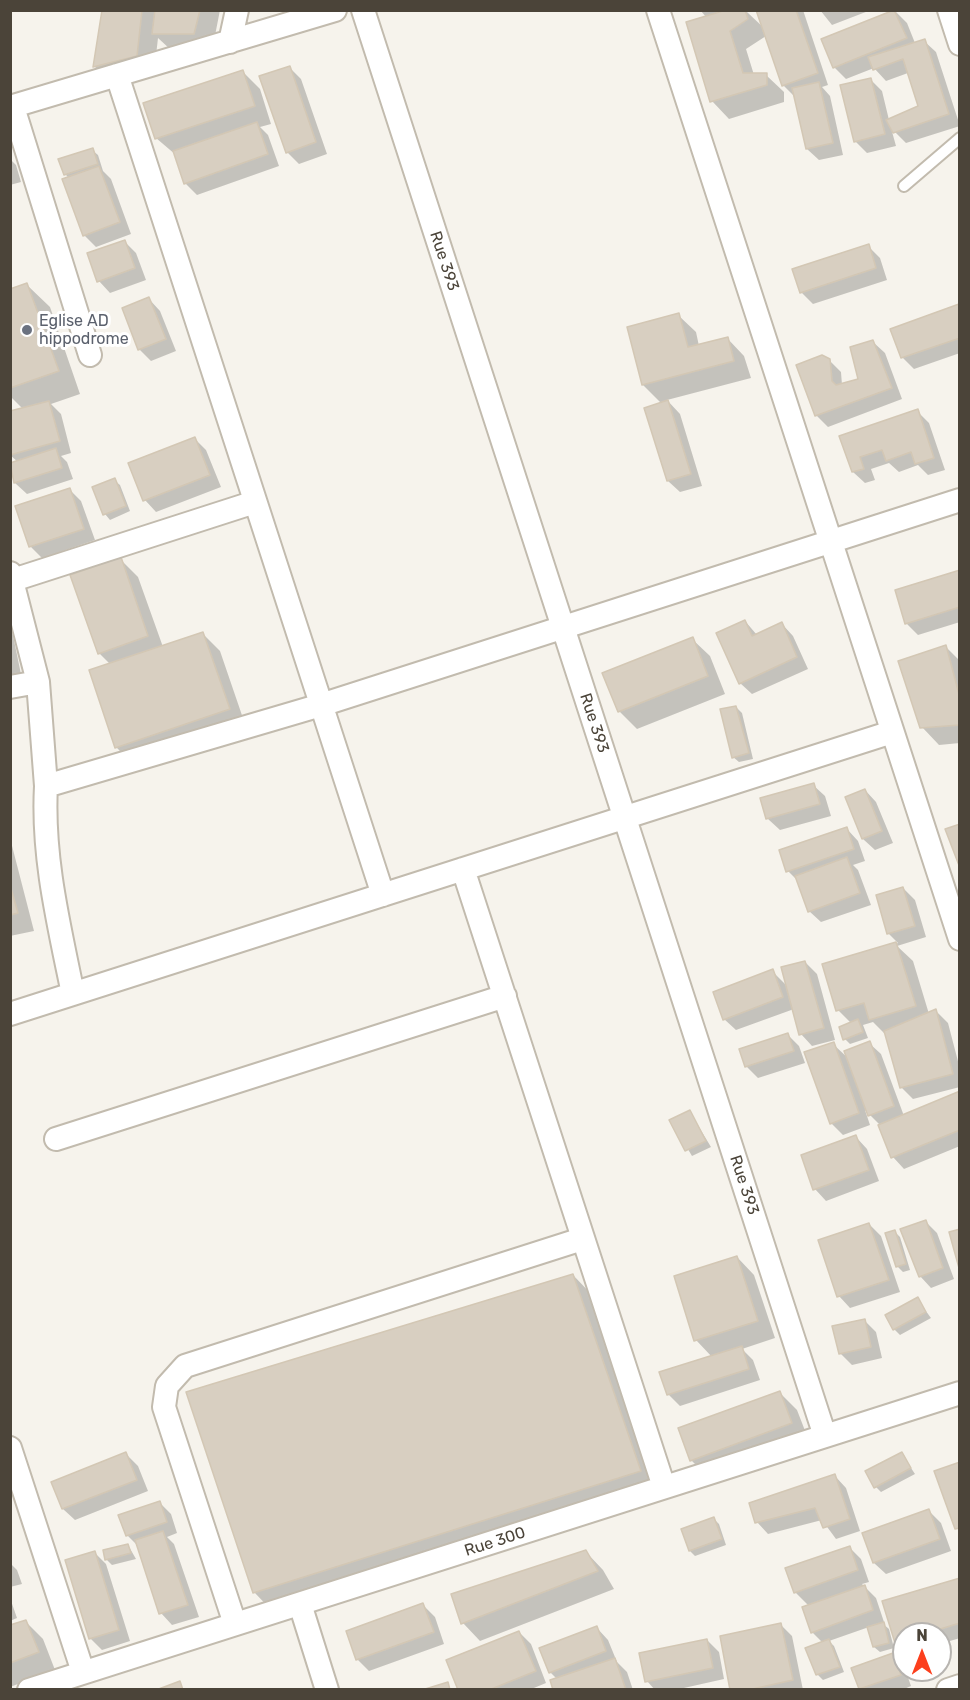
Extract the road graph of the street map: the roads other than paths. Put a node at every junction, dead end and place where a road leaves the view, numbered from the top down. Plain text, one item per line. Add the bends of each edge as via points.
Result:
1 (237, 10) edge
2 (335, 10) edge
3 (363, 10) edge
4 (658, 10) edge
5 (949, 10) edge
6 (230, 42) junction
7 (960, 44) edge
8 (117, 75) junction
9 (12, 107) edge
10 (960, 138) edge
11 (904, 186) dead end
12 (90, 355) dead end
13 (960, 500) edge
14 (255, 502) junction
15 (830, 541) junction
16 (12, 576) edge
17 (563, 627) junction
18 (38, 682) junction
19 (10, 687) edge
20 (321, 705) junction
21 (892, 732) junction
22 (46, 786) junction
23 (624, 817) junction
24 (463, 869) junction
25 (383, 895) junction
26 (960, 939) edge
27 (73, 994) junction
28 (505, 996) junction
29 (10, 1014) edge
30 (56, 1139) dead end
31 (582, 1239) junction
32 (960, 1393) edge
33 (825, 1436) junction
34 (10, 1448) edge
35 (664, 1487) junction
36 (300, 1604) junction
37 (235, 1624) junction
38 (83, 1672) junction
39 (960, 1686) edge
40 (29, 1689) edge
41 (327, 1689) edge
42 (948, 1689) edge

1 - 6 street
2 - 6 street
3 - 17 street, Rue 393
4 - 15 street
5 - 7 street
6 - 8 street
8 - 9 street
8 - 14 street
9 - 12 street
10 - 11 lane
13 - 15 street
14 - 16 street
14 - 20 street
15 - 17 street
15 - 21 street
16 - 18 street
17 - 20 street
17 - 23 street, Rue 393
18 - 19 street
18 - 22 street
20 - 22 street
20 - 25 street
21 - 23 street
21 - 26 street
22 - 27 street via 46,858
23 - 24 street
23 - 33 street, Rue 393
24 - 25 street
24 - 28 street
25 - 27 street
27 - 29 street
28 - 30 street
28 - 31 street
31 - 35 street
31 - 37 street via 185,1366 167,1386 164,1407
32 - 33 street, Rue 300
33 - 35 street, Rue 300
34 - 38 street
35 - 36 street, Rue 300
36 - 37 street, Rue 300
36 - 41 street
37 - 38 street, Rue 300
38 - 40 street, Rue 300
39 - 42 street

